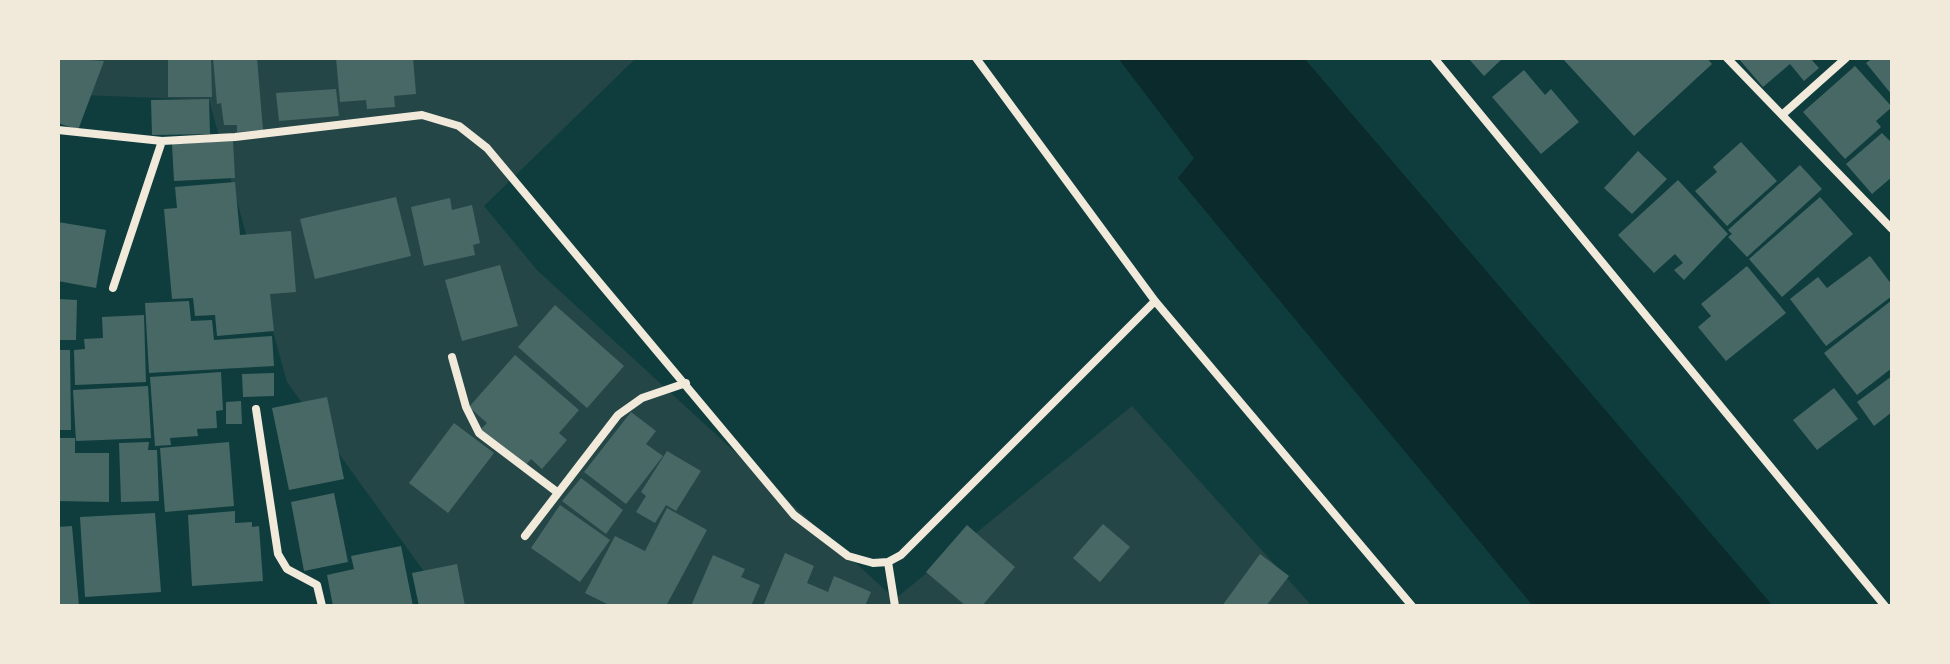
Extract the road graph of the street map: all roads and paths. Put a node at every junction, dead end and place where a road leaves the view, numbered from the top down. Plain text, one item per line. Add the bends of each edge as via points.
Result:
1 (976, 58) edge
2 (1434, 58) edge
3 (1727, 58) edge
4 (1846, 58) edge
5 (1782, 115) junction
6 (58, 130) edge
7 (162, 141) junction
8 (1892, 229) edge
9 (113, 288) dead end
10 (1155, 301) junction
11 (452, 357) dead end
12 (686, 383) junction
13 (256, 409) dead end
14 (557, 492) junction
15 (525, 536) dead end
16 (888, 562) junction
17 (322, 606) edge
18 (895, 606) edge
19 (1412, 606) edge
20 (1885, 606) edge

1 - 10 street
2 - 20 street
3 - 5 street
4 - 5 street
5 - 8 street
6 - 7 street
7 - 9 street
7 - 12 street via 422,115 459,126 487,148
10 - 16 street via 901,555
10 - 19 street
11 - 14 street via 479,433
12 - 14 street via 642,398 618,415
12 - 16 street via 805,525 848,556
13 - 17 street via 278,554 287,569 317,585
14 - 15 street
16 - 18 street

